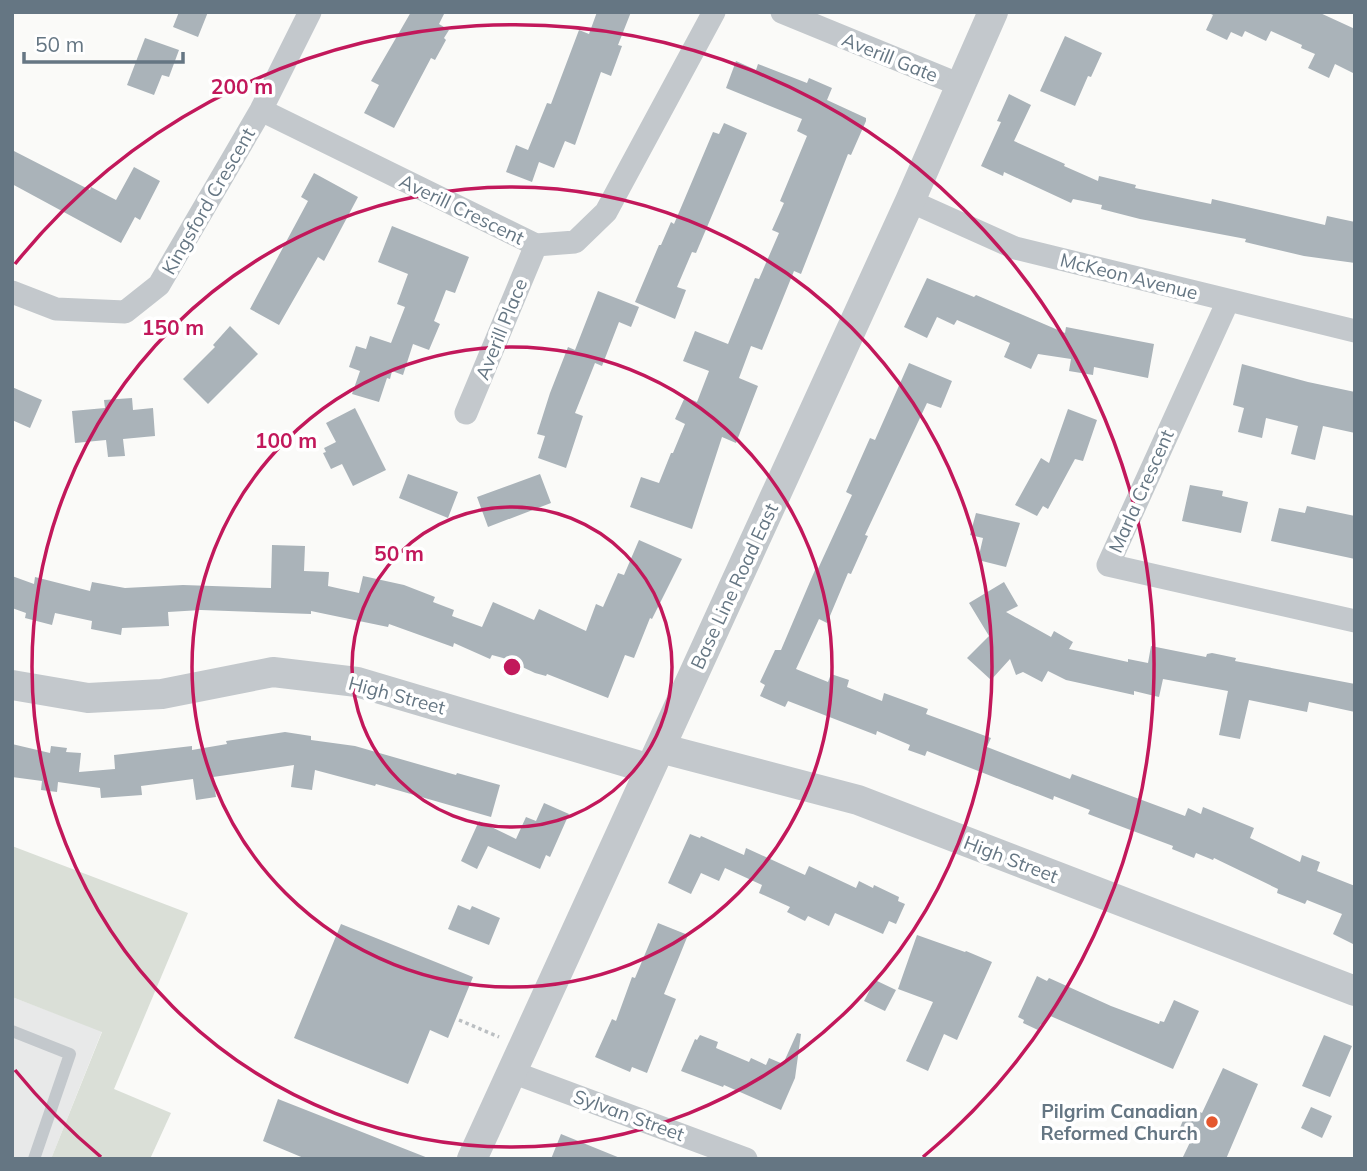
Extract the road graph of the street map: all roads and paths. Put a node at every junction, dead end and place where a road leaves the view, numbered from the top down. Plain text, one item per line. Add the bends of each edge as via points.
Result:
1 (310, 12) edge
2 (714, 12) edge
3 (782, 12) edge
4 (993, 12) edge
5 (960, 85) junction
6 (261, 110) junction
7 (910, 201) junction
8 (536, 244) junction
9 (12, 292) edge
10 (1228, 300) junction
11 (1355, 331) edge
12 (466, 412) dead end
13 (1355, 621) edge
14 (12, 685) edge
15 (655, 758) junction
16 (1355, 991) edge
17 (459, 1020) dead end
18 (12, 1031) edge
19 (499, 1037) dead end
20 (512, 1072) junction
21 (34, 1159) edge
22 (471, 1159) edge
23 (746, 1159) edge

1 - 6 street, Kingsford Crescent
2 - 8 street, Averill Crescent via 606,212 575,242
3 - 5 street, Averill Gate
4 - 5 street, Base Line Road East
5 - 7 street, Base Line Road East
6 - 8 street, Averill Crescent
6 - 9 street, Kingsford Crescent via 159,285 125,312 56,309
7 - 10 street, McKeon Avenue via 1015,248
7 - 15 street, Base Line Road East
8 - 12 street, Averill Place
10 - 11 street, McKeon Avenue
10 - 13 street, Marla Crescent via 1108,565
14 - 15 street, High Street via 88,698 162,694 273,672 356,682
15 - 16 street, High Street via 858,800
15 - 20 street, Base Line Road East
17 - 19 path
18 - 21 lane via 70,1054
20 - 22 street, Base Line Road East
20 - 23 street, Sylvan Street

